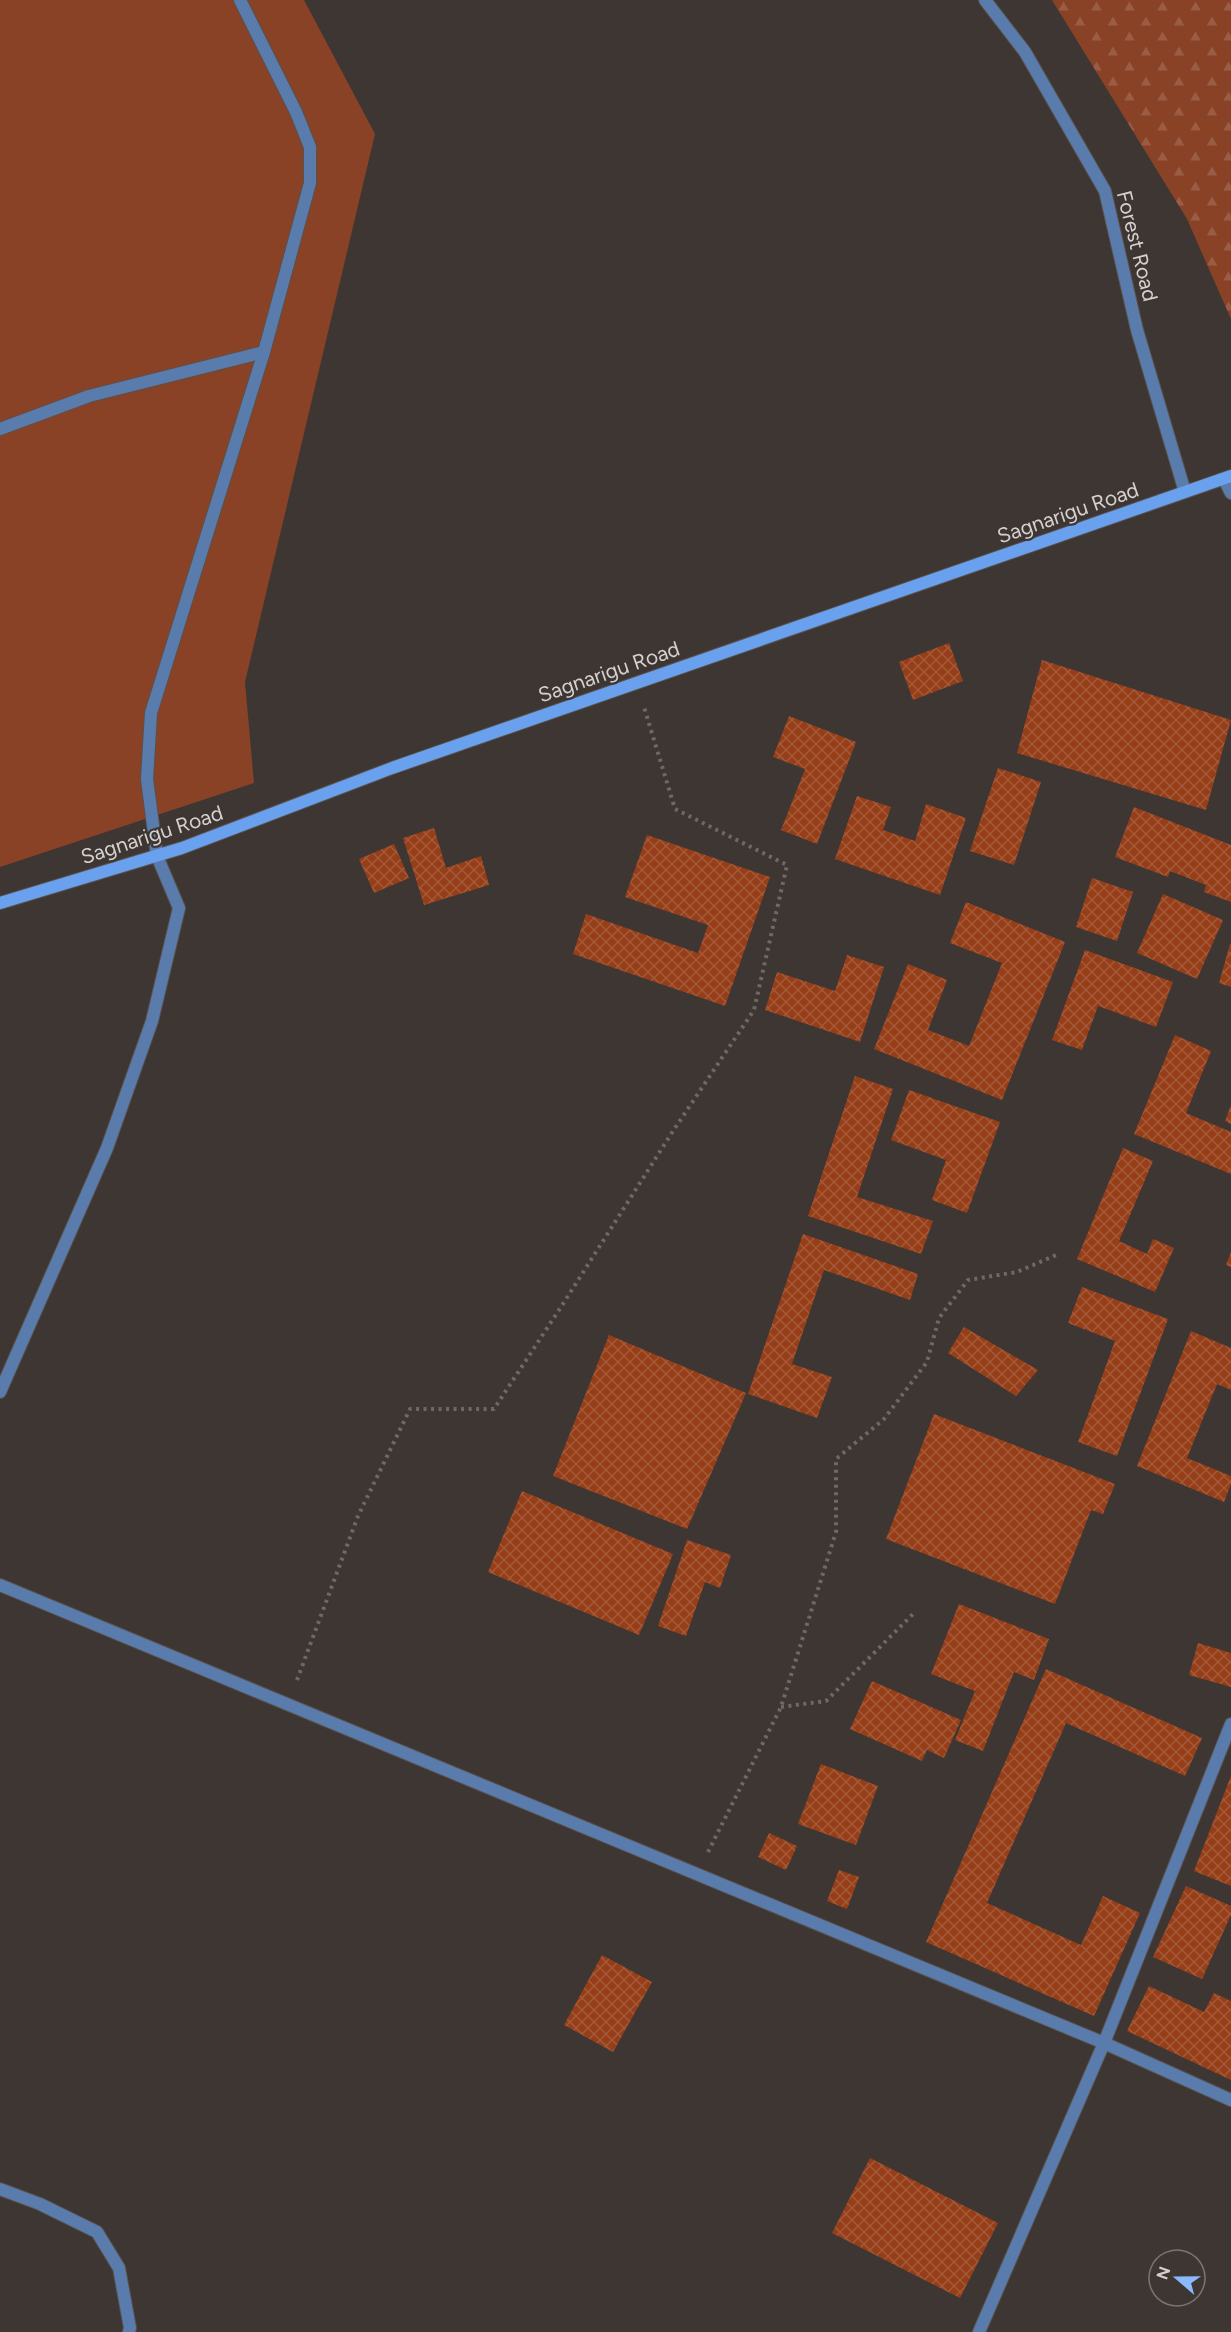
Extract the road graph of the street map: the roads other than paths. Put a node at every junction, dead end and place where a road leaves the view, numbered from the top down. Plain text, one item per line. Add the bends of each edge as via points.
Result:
1 (240, 0) edge
2 (985, 0) edge
3 (264, 352) junction
4 (0, 429) edge
5 (1227, 478) edge
6 (1185, 492) junction
7 (1231, 493) edge
8 (157, 856) junction
9 (0, 903) edge
10 (0, 1392) edge
11 (0, 1585) edge
12 (1231, 1724) edge
13 (1104, 2043) junction
14 (1231, 2100) edge
15 (0, 2189) edge
16 (129, 2332) edge
17 (979, 2332) edge

1 - 3 street via 297,112 310,147 310,183
2 - 6 street, Forest Road via 1025,52 1105,191 1137,330
3 - 4 street via 89,396
3 - 8 street via 151,713 147,779
5 - 6 main road, Sagnarigu Road
5 - 7 street
6 - 8 main road, Sagnarigu Road via 392,768
8 - 9 main road, Sagnarigu Road
8 - 10 street via 179,909 152,1021 107,1148
11 - 13 street
12 - 13 street
13 - 14 street
13 - 17 street
15 - 16 street via 97,2232 119,2268

